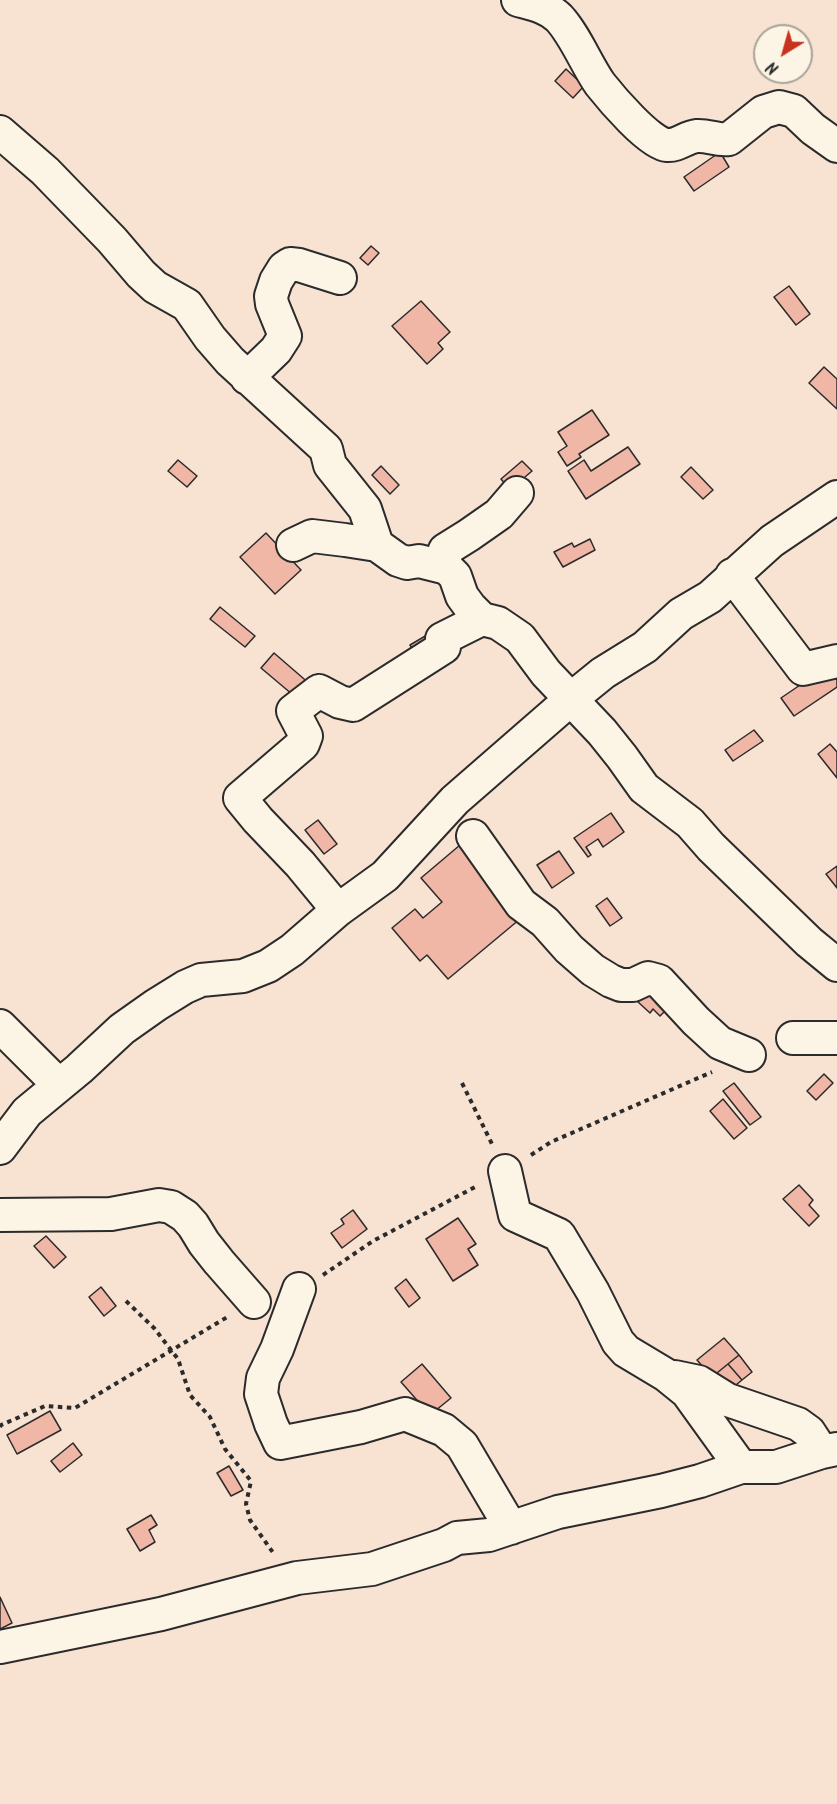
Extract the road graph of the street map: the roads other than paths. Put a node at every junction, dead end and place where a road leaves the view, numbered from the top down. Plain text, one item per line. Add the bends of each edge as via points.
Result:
1 (518, 0) edge
2 (0, 132) edge
3 (837, 146) edge
4 (340, 278) dead end
5 (247, 378) junction
6 (517, 494) dead end
7 (837, 497) edge
8 (293, 545) dead end
9 (377, 545) junction
10 (447, 568) junction
11 (732, 575) junction
12 (482, 619) junction
13 (837, 661) edge
14 (571, 699) junction
15 (473, 836) dead end
16 (338, 910) junction
17 (837, 965) edge
18 (0, 1026) edge
19 (793, 1038) dead end
20 (837, 1038) edge
21 (749, 1055) road end
22 (59, 1085) junction
23 (0, 1149) edge
24 (505, 1171) road end
25 (0, 1215) edge
26 (299, 1289) road end
27 (254, 1302) road end
28 (666, 1375) junction
29 (830, 1450) edge
30 (741, 1467) junction
31 (511, 1528) junction
32 (0, 1647) edge

1 - 3 street via 558,17 601,85 657,142 670,145 698,136 729,139 758,116 780,107 794,111
2 - 5 street via 45,171 155,287 187,305 210,338
4 - 5 street via 299,265 284,268 271,296 285,336
5 - 9 street via 326,449 330,465 365,509
6 - 10 street via 499,514 445,550
7 - 11 street via 772,541
8 - 9 street via 312,536
9 - 10 street via 407,563 419,561
10 - 12 street via 455,576 462,596
11 - 13 street via 803,669
11 - 14 street via 710,597 681,614 645,646 603,672
12 - 14 street via 498,623 520,638
12 - 16 street via 442,639 444,647 353,705 319,691 293,711 306,736 303,744 240,798
14 - 16 street via 455,800 385,876
14 - 17 street via 644,788 690,823
15 - 21 street via 521,904 593,970 621,985 633,985 648,978 659,981 720,1043
16 - 22 street via 268,966 243,976 201,980 184,987 122,1029
18 - 22 street
19 - 20 street
22 - 23 street via 27,1112
24 - 28 street via 515,1215 559,1235 618,1342
25 - 27 street via 111,1214 159,1205 171,1207 193,1225
26 - 31 street via 263,1378 261,1394 280,1443 405,1414 444,1430 462,1445
28 - 29 street via 699,1382 728,1400 798,1424
28 - 30 street via 687,1392
29 - 30 street via 776,1467
30 - 31 street via 690,1484 558,1512
31 - 32 street via 457,1538 372,1569 297,1578 161,1614

